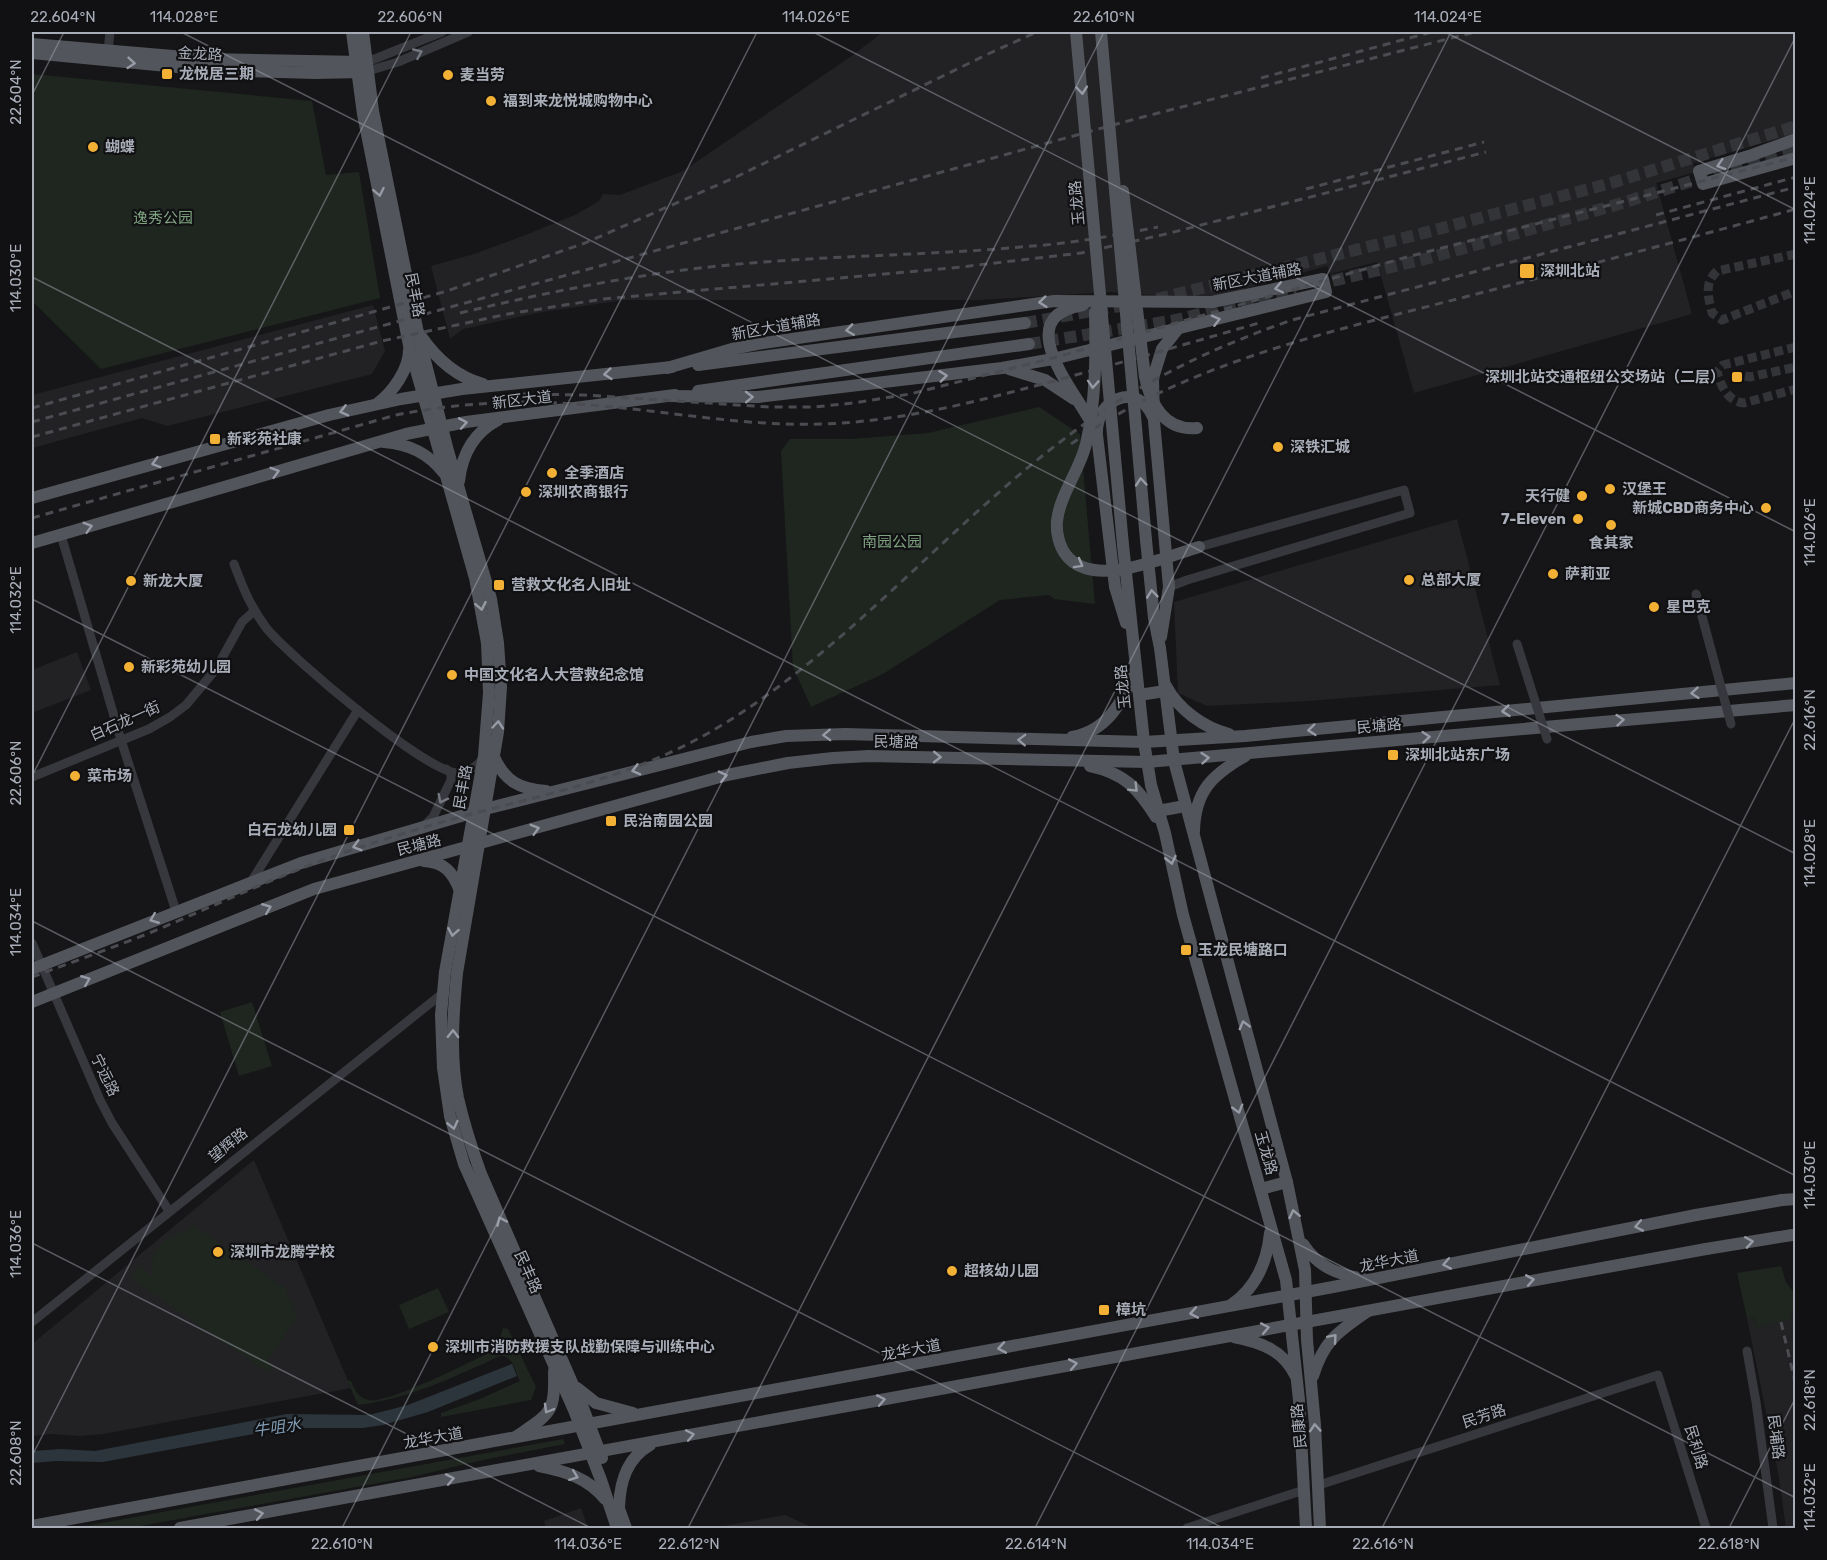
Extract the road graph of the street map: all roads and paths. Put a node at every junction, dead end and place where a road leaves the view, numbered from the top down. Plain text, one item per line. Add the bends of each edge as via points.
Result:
1 (110, 32) edge
2 (352, 32) edge
3 (363, 32) edge
4 (442, 32) edge
5 (468, 32) edge
6 (1076, 32) edge
7 (1101, 32) edge
8 (32, 44) edge
9 (108, 51) junction
10 (32, 53) edge
11 (362, 67) junction
12 (1109, 124) junction
13 (1796, 139) edge
14 (1752, 155) junction
15 (1796, 158) edge
16 (1756, 169) junction
17 (1094, 220) junction
18 (1114, 300) junction
19 (1025, 323) tunnel mouth
20 (1176, 330) junction
21 (418, 333) junction
22 (1029, 344) tunnel mouth
23 (409, 345) junction
24 (1053, 358) junction
25 (667, 368) junction
26 (1002, 368) junction
27 (493, 386) junction
28 (428, 395) junction
29 (669, 396) junction
30 (375, 404) junction
31 (1081, 405) junction
32 (504, 417) junction
33 (1154, 421) junction
34 (437, 428) junction
35 (1197, 428) dead end
36 (1098, 435) junction
37 (377, 441) junction
38 (447, 476) junction
39 (459, 483) junction
40 (32, 498) edge
41 (61, 535) junction
42 (32, 543) edge
43 (1200, 547) joint
44 (234, 564) dead end
45 (1169, 587) junction
46 (1696, 594) dead end
47 (254, 611) junction
48 (1517, 644) dead end
49 (1134, 647) junction
50 (1160, 648) junction
51 (1136, 667) junction
52 (1796, 683) edge
53 (1164, 687) junction
54 (1139, 695) junction
55 (1796, 705) edge
56 (358, 711) junction
57 (1731, 724) dead end
58 (1283, 733) junction
59 (1245, 736) junction
60 (1547, 739) dead end
61 (121, 740) junction
62 (1050, 741) junction
63 (1171, 741) junction
64 (1144, 742) junction
65 (1284, 749) junction
66 (1248, 754) junction
67 (489, 757) junction
68 (1062, 760) junction
69 (1174, 761) junction
70 (1147, 762) junction
71 (446, 769) junction
72 (32, 777) edge
73 (556, 791) junction
74 (1185, 806) junction
75 (480, 811) junction
76 (1158, 811) junction
77 (422, 827) junction
78 (1165, 833) junction
79 (1193, 838) junction
80 (473, 846) junction
81 (411, 862) junction
82 (251, 882) junction
83 (460, 891) junction
84 (176, 911) junction
85 (32, 943) edge
86 (36, 967) edge
87 (443, 993) junction
88 (52, 994) junction
89 (32, 1002) edge
90 (1287, 1182) junction
91 (1261, 1189) junction
92 (1796, 1199) edge
93 (169, 1211) junction
94 (1271, 1226) junction
95 (1794, 1234) edge
96 (1299, 1235) junction
97 (1373, 1279) junction
98 (1306, 1292) junction
99 (1288, 1295) junction
100 (1228, 1307) junction
101 (1374, 1308) junction
102 (1307, 1320) junction
103 (32, 1322) edge
104 (1292, 1323) junction
105 (1227, 1336) junction
106 (1747, 1351) dead end
107 (554, 1364) junction
108 (1658, 1375) joint
109 (1297, 1378) junction
110 (571, 1381) junction
111 (1311, 1383) junction
112 (646, 1414) junction
113 (585, 1425) junction
114 (513, 1438) junction
115 (658, 1441) junction
116 (595, 1453) junction
117 (526, 1465) junction
118 (1318, 1485) junction
119 (1304, 1490) junction
120 (614, 1507) junction
121 (32, 1526) edge
122 (180, 1528) edge
123 (617, 1528) edge
124 (626, 1528) edge
125 (1187, 1528) edge
126 (1306, 1528) edge
127 (1320, 1528) edge
128 (1706, 1528) edge
129 (1773, 1528) edge

1 - 9 street
2 - 11 main road, 民丰路
3 - 11 main road, 民丰路
4 - 11 street
11 -> 5 street via 398,62
6 -> 17 main road, 玉龙路, bridge
7 - 12 main road, 玉龙路, bridge
8 - 9 main road, 金龙路
9 - 11 main road, 金龙路
10 -> 11 main road, 金龙路 via 209,70
11 - 21 main road, 民丰路
11 -> 23 main road, 民丰路 via 363,114
12 - 35 main road, bridge via 1124,197 1149,397 1165,419 1181,427
50 -> 12 main road, 玉龙路, bridge via 1146,540
13 - 14 main road
14 - 16 main road
14 -> 16 main road via 1698,171 1703,184
15 - 16 main road
17 -> 43 main road, bridge via 1094,383 1084,452 1059,512 1057,531 1061,546 1075,563 1104,572
17 - 49 main road, 玉龙路, bridge
20 -> 18 main road, 新区大道辅路 via 1326,292 1323,279 1212,302
18 - 24 main road via 1071,307 1057,314 1048,329
18 -> 25 main road, 新区大道辅路 via 1024,304 757,344
19 - 25 main road, 新区大道
20 - 24 main road, 新区大道辅路
20 - 33 main road via 1156,363
21 - 27 main road via 450,368 471,381
21 - 28 main road, 民丰路
22 - 29 main road, 新区大道
23 - 28 main road, 民丰路
23 - 30 main road via 410,354 398,381
24 - 26 main road, 新区大道辅路
24 - 31 main road
25 -> 27 main road, 新区大道
29 -> 26 main road, 新区大道辅路 via 758,397
26 - 31 main road via 1045,380
27 - 28 main road, 新区大道
28 - 30 main road, 新区大道
28 - 34 main road, 民丰路
29 - 32 main road, 新区大道
30 -> 40 main road, 新区大道
31 - 36 main road
34 -> 32 main road, 新区大道
32 - 39 main road via 488,425 468,447
33 - 36 main road via 1141,402 1119,399 1100,413
33 - 45 main road
34 - 37 main road, 新区大道
34 - 38 main road, 民丰路
34 - 39 main road, 民丰路
36 - 49 main road via 1115,587
37 - 38 main road via 419,451
41 -> 37 main road, 新区大道
38 -> 67 main road, 民丰路 via 475,578 487,643
67 -> 39 main road, 民丰路 via 501,687 498,643 491,599
41 - 42 main road, 新区大道
41 - 61 street
43 - 45 street via 1404,490 1410,513
44 - 47 street
45 - 50 main road
46 - 57 street, bridge
47 - 56 street via 270,631
47 - 61 street, 白石龙一街 via 242,622 216,669 186,705 160,724
48 - 60 street, bridge
49 - 51 main road, 玉龙路
50 - 53 main road, 玉龙路
51 - 54 main road, 玉龙路
51 - 62 main road via 1128,689 1108,720 1093,731
52 -> 58 main road, 民塘路
53 - 54 main road
53 - 59 main road via 1201,722 1216,731
53 - 63 main road, 玉龙路
54 - 64 main road, 玉龙路
65 -> 55 main road, 民塘路
56 - 71 street
56 - 82 street
58 - 59 main road, 民塘路
58 - 65 street
59 - 63 main road, 民塘路
61 - 72 street, 白石龙一街
61 - 84 street
62 - 64 main road, 民塘路
62 -> 73 main road, 民塘路 via 845,734 786,736
63 - 64 main road, 民塘路
63 - 69 main road, 玉龙路
64 - 70 main road, 玉龙路
65 - 66 main road, 民塘路
69 -> 66 main road, 民塘路
66 - 79 main road via 1218,773 1204,789
67 - 71 street via 465,771
67 - 73 main road via 515,783 535,790
67 - 75 main road, 民丰路
68 - 70 main road, 民塘路
68 -> 78 main road via 1102,768 1125,780 1143,797
80 -> 68 main road, 民塘路 via 689,784 788,763 868,756
69 - 70 main road, 民塘路
69 - 74 main road, 玉龙路
70 - 76 main road, 玉龙路
71 -> 77 street via 451,780 433,817
73 - 75 main road, 民塘路
74 - 76 main road
74 - 79 main road, 玉龙路
75 - 77 main road, 民塘路
75 - 80 main road, 民丰路
76 - 78 main road, 玉龙路
77 -> 82 main road, 民塘路
78 -> 91 main road, 玉龙路 via 1184,915
90 -> 79 main road, 玉龙路
80 - 81 main road, 民塘路
80 - 83 main road, 民丰路
110 -> 80 main road, 民丰路 via 481,1174 458,1096 454,1008
81 - 83 main road via 442,864 451,871
88 -> 81 main road, 民塘路 via 314,889
82 - 84 main road, 民塘路
83 -> 87 main road, 民丰路
84 -> 86 main road, 民塘路
85 - 86 street, 宁远路
86 - 88 street, 宁远路
87 - 93 street, 望辉路
87 -> 107 main road, 民丰路 via 443,1068 456,1138 464,1164
88 - 89 main road, 民塘路
88 - 93 street, 宁远路 via 112,1123
90 - 91 main road
96 -> 90 main road, 玉龙路
91 - 94 main road, 玉龙路
92 -> 97 main road, 龙华大道, bridge
93 - 103 street, 望辉路
94 - 99 main road, 玉龙路
94 - 100 main road via 1258,1276 1243,1296
101 -> 95 main road, bridge
96 - 97 main road via 1323,1266 1344,1275
96 - 98 main road, 玉龙路
97 - 98 main road, 龙华大道
98 - 99 main road, 龙华大道
98 - 102 main road, 玉龙路
99 - 100 main road, 龙华大道
99 - 104 main road, 玉龙路
100 -> 112 main road, 龙华大道
101 - 102 main road
111 -> 101 main road via 1328,1343 1343,1327
102 - 104 main road
102 - 111 main road, 民康路
105 -> 104 main road
104 - 109 main road, 民康路
105 - 109 main road via 1276,1351
115 -> 105 main road
106 - 129 street, 民埔路
107 - 113 main road, 民丰路
107 -> 114 main road via 554,1398 550,1409
108 - 118 street, 民芳路
108 - 128 street, 民利路
109 - 119 main road, 民康路
110 - 112 main road via 584,1395 602,1405
110 - 113 main road, 民丰路
118 -> 111 main road, 民康路
112 - 113 main road, 龙华大道
113 - 114 main road, 龙华大道
113 - 116 main road, 民丰路
114 - 121 main road, 龙华大道
115 - 116 main road
115 - 120 main road via 641,1450 628,1465
116 - 117 main road
116 - 120 main road, 民丰路
117 -> 120 main road via 552,1468 585,1480
122 -> 117 main road
118 - 127 main road, 民康路
119 - 125 street
119 - 126 main road, 民康路
120 - 123 main road, 民丰路
120 - 124 main road, 民丰路

